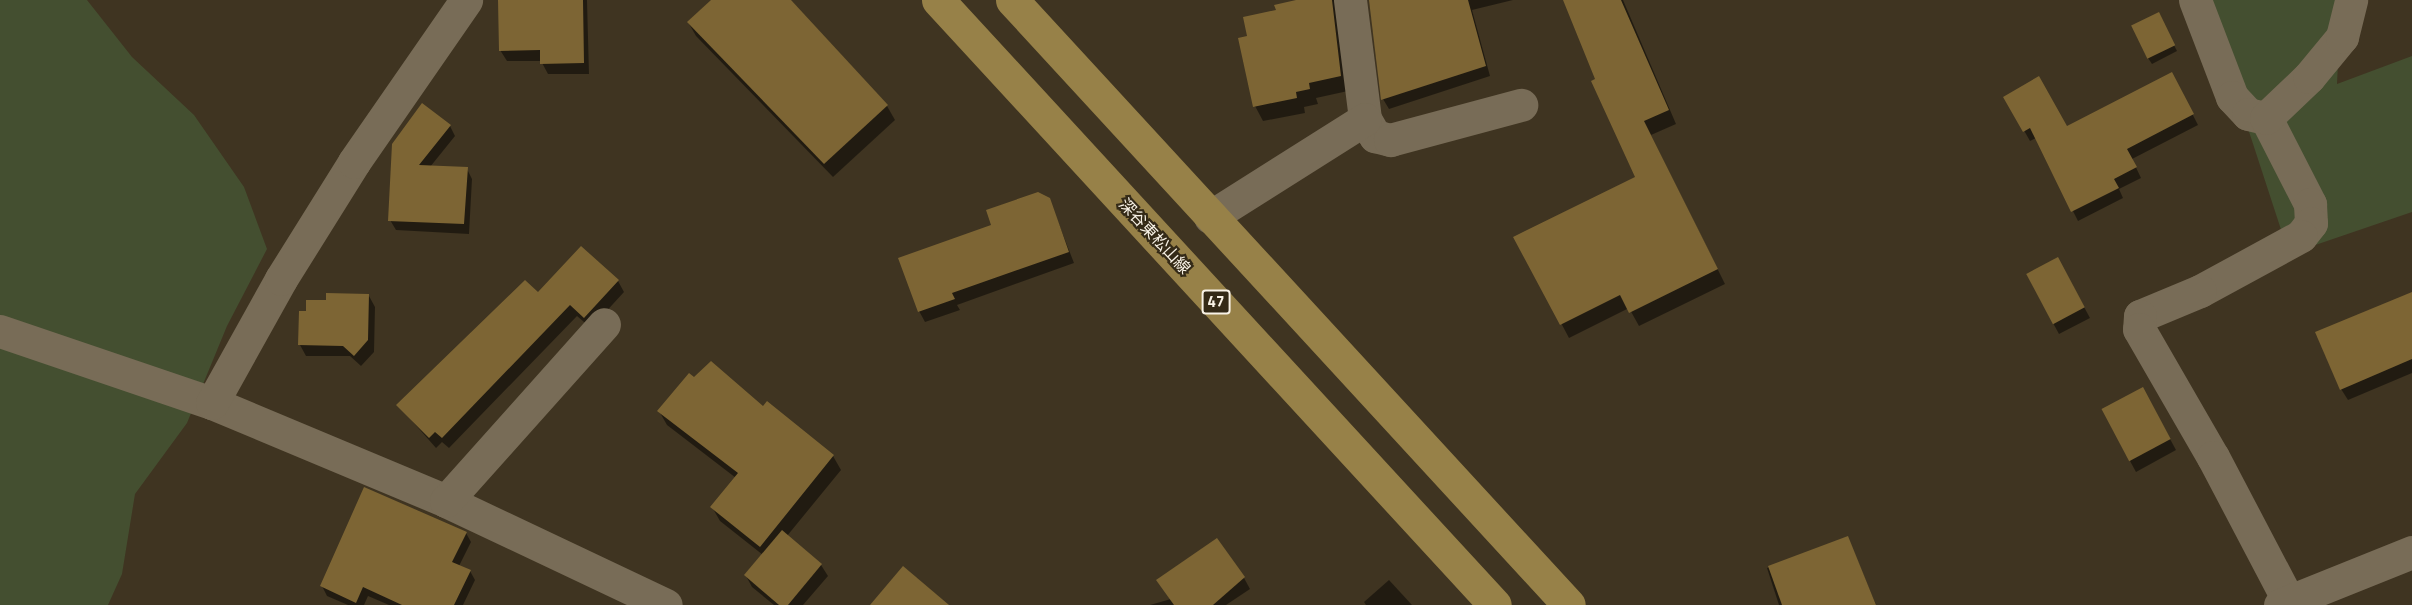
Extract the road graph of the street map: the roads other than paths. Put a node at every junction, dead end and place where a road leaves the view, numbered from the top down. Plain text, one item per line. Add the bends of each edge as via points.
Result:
1 (466, 0) edge
2 (938, 0) edge
3 (1012, 0) edge
4 (1350, 0) edge
5 (2195, 0) edge
6 (2350, 0) edge
7 (1521, 105) dead end
8 (1365, 118) junction
9 (2266, 118) junction
10 (1210, 217) junction
11 (604, 324) dead end
12 (0, 332) edge
13 (212, 403) junction
14 (446, 501) junction
15 (2412, 552) edge
16 (2284, 603) edge
17 (666, 605) edge
18 (1495, 605) edge
19 (1569, 605) edge

1 - 13 street via 354,162 281,279
2 - 18 main road, 深谷東松山線 / 47
3 - 10 main road
4 - 8 street
5 - 9 street via 2232,97 2248,114
6 - 9 street via 2342,37 2309,77
7 - 8 street via 1390,141 1375,136
8 - 10 street
9 - 16 street via 2310,204 2312,223 2301,236 2200,291 2140,316 2139,329 2213,458
10 - 19 main road
11 - 14 street
12 - 13 street
13 - 14 street
14 - 17 street
15 - 16 street

